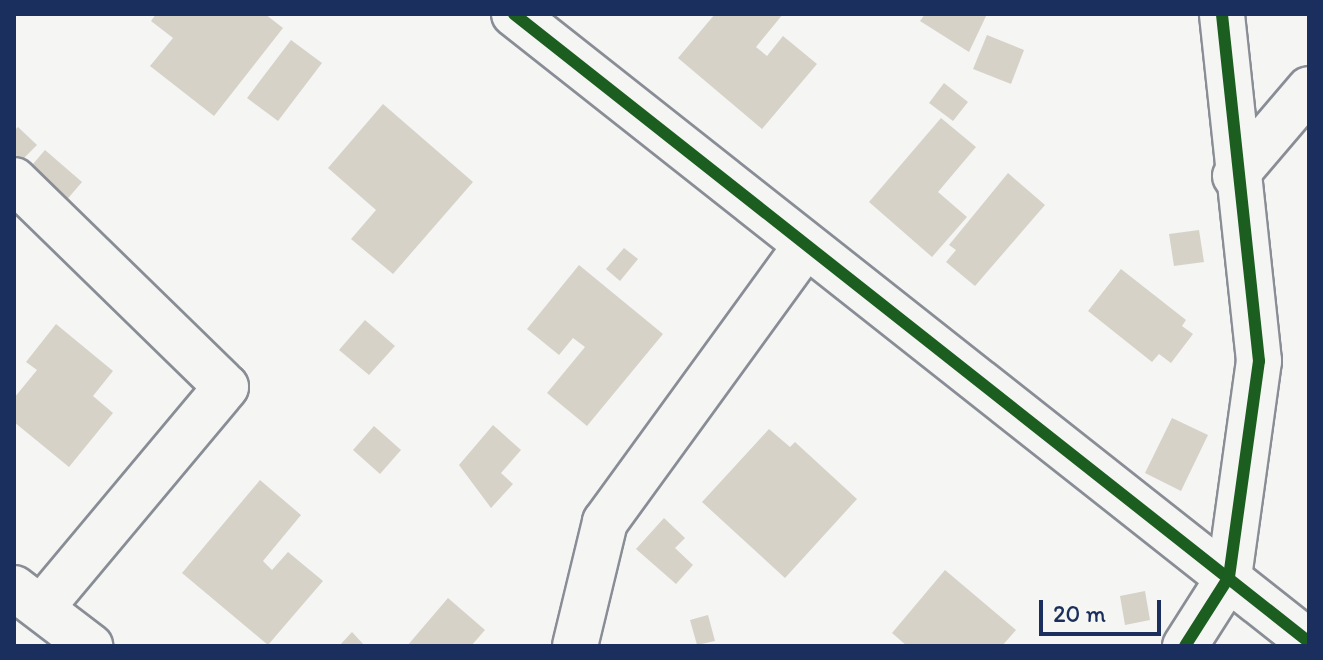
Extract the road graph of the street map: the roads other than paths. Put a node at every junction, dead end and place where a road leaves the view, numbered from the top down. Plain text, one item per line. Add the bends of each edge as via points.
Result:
1 (514, 14) edge
2 (1222, 14) edge
3 (1309, 89) edge
4 (1235, 176) junction
5 (14, 180) edge
6 (805, 247) junction
7 (1229, 577) junction
8 (28, 598) edge
9 (1309, 642) edge
10 (90, 646) edge
11 (575, 646) edge
12 (1185, 646) edge

1 - 6 street
2 - 4 street
3 - 4 street
4 - 7 street via 1259,361
5 - 8 street via 226,387
6 - 7 street
6 - 11 street via 605,522 583,636
7 - 9 street
7 - 12 street
8 - 10 street

